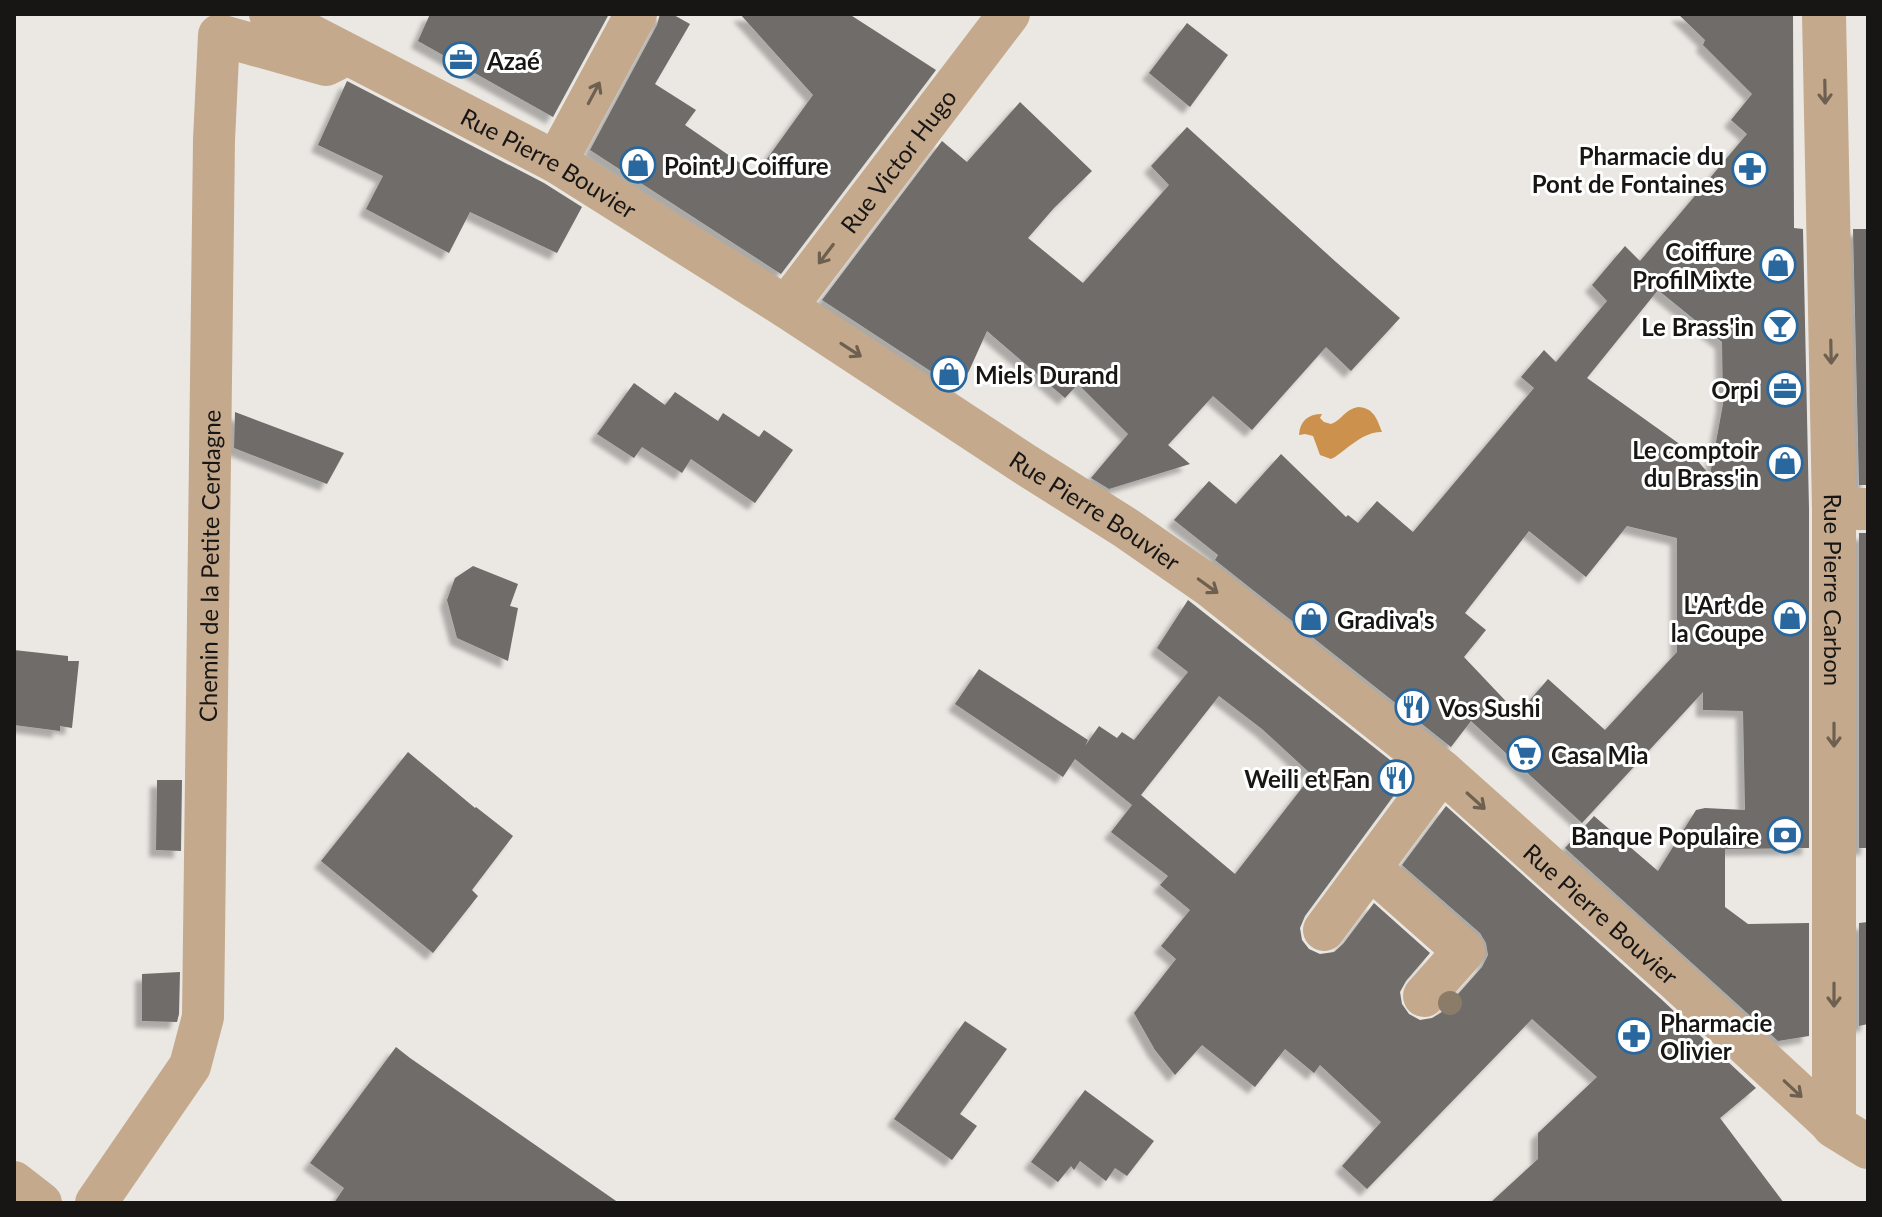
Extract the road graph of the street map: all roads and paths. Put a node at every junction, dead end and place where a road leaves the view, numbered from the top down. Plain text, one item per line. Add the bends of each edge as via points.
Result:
1 (270, 14) edge
2 (636, 14) edge
3 (1009, 14) edge
4 (1824, 14) edge
5 (348, 55) junction
6 (556, 162) junction
7 (786, 307) junction
8 (1851, 509) edge
9 (1442, 771) junction
10 (1370, 868) junction
11 (1324, 930) dead end
12 (1424, 996) dead end
13 (1851, 1137) edge
14 (14, 1182) edge
15 (41, 1203) edge
16 (96, 1203) edge

1 - 5 street, Rue Pierre Bouvier
6 -> 2 street
3 -> 7 street, Rue Victor Hugo
4 -> 8 street, Rue Pierre Carbon
5 - 6 street, Rue Pierre Bouvier
5 - 16 street, Chemin de la Petite Cerdagne via 326,65 219,35 203,1017 190,1066
6 - 7 street, Rue Pierre Bouvier
7 -> 9 street, Rue Pierre Bouvier via 1211,587
8 -> 13 street, Rue Pierre Carbon
9 - 10 street
9 -> 13 street, Rue Pierre Bouvier
10 - 11 street
10 - 12 street via 1464,951
14 - 15 street

